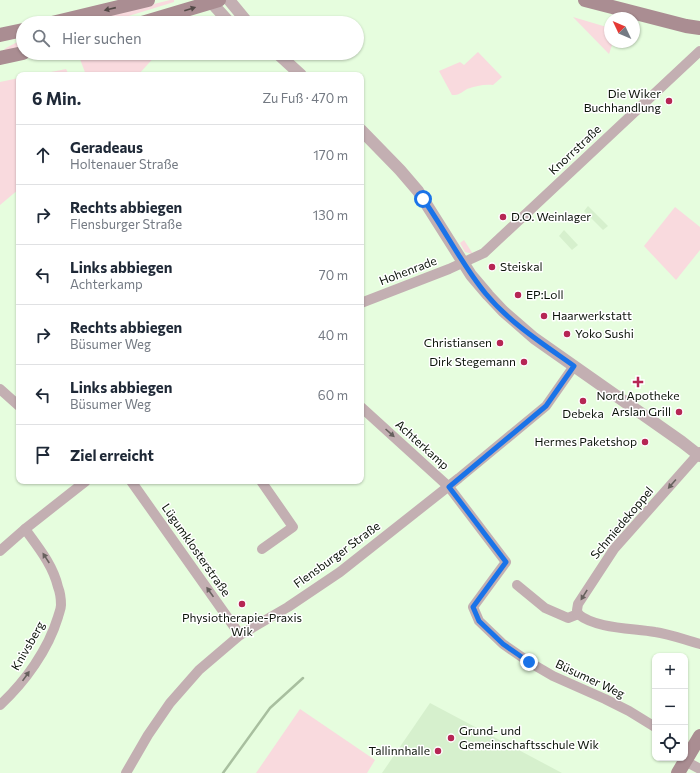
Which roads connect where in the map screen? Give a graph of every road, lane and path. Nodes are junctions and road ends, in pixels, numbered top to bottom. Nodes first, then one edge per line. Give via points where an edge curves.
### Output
1 (148, 0) edge
2 (229, 0) edge
3 (585, 0) edge
4 (213, 1) edge
5 (81, 16) edge
6 (165, 16) edge
7 (225, 16) edge
8 (242, 16) edge
9 (700, 28) edge
10 (16, 32) edge
11 (0, 35) edge
12 (700, 51) edge
13 (16, 55) edge
14 (0, 58) edge
15 (285, 60) edge
16 (298, 72) edge
17 (364, 133) edge
18 (463, 263) junction
19 (364, 302) edge
20 (574, 366) junction
21 (1, 392) edge
22 (16, 404) edge
23 (364, 410) edge
24 (699, 454) edge
25 (82, 484) edge
26 (133, 484) edge
27 (263, 484) edge
28 (449, 487) junction
29 (26, 529) junction
30 (262, 550) dead end
31 (0, 551) edge
32 (506, 562) joint
33 (518, 585) dead end
34 (578, 614) junction
35 (240, 635) junction
36 (700, 644) edge
37 (0, 705) edge
38 (652, 725) edge
39 (700, 736) edge
40 (688, 752) edge
41 (688, 754) edge
42 (683, 761) edge
43 (700, 769) edge
44 (126, 773) edge
45 (678, 773) edge

1 -> 5 main road
2 - 8 street
3 - 9 main road
6 -> 4 main road
4 - 7 street
10 - 11 main road
12 - 18 street, Knorrstraße via 484,253
13 - 14 main road
15 - 16 street
17 - 18 street via 418,191
18 - 19 street, Hohenrade
18 - 20 street via 503,311 534,338
20 - 24 street
20 - 28 street, Flensburger Straße via 546,406
21 - 22 street
23 -> 28 street, Achterkamp
24 -> 34 street, Schmiedekoppel via 614,549 578,604
25 - 29 street
35 -> 26 street, Lügumklosterstraße
27 - 30 street via 293,527
28 - 32 street, Achterkamp
28 - 35 street, Flensburger Straße via 340,572
29 - 31 street
37 -> 29 street, Knivsberg via 22,683 38,659 55,627 61,606 59,588 53,571
32 - 38 street, Büsumer Weg via 473,607 479,621 503,644 529,662 553,676 629,711
33 - 34 street via 545,608 568,618
34 - 36 street via 601,624 657,632
35 - 44 street, Flensburger Straße via 199,670 170,703
39 - 40 main road
41 - 43 street
42 - 45 main road

